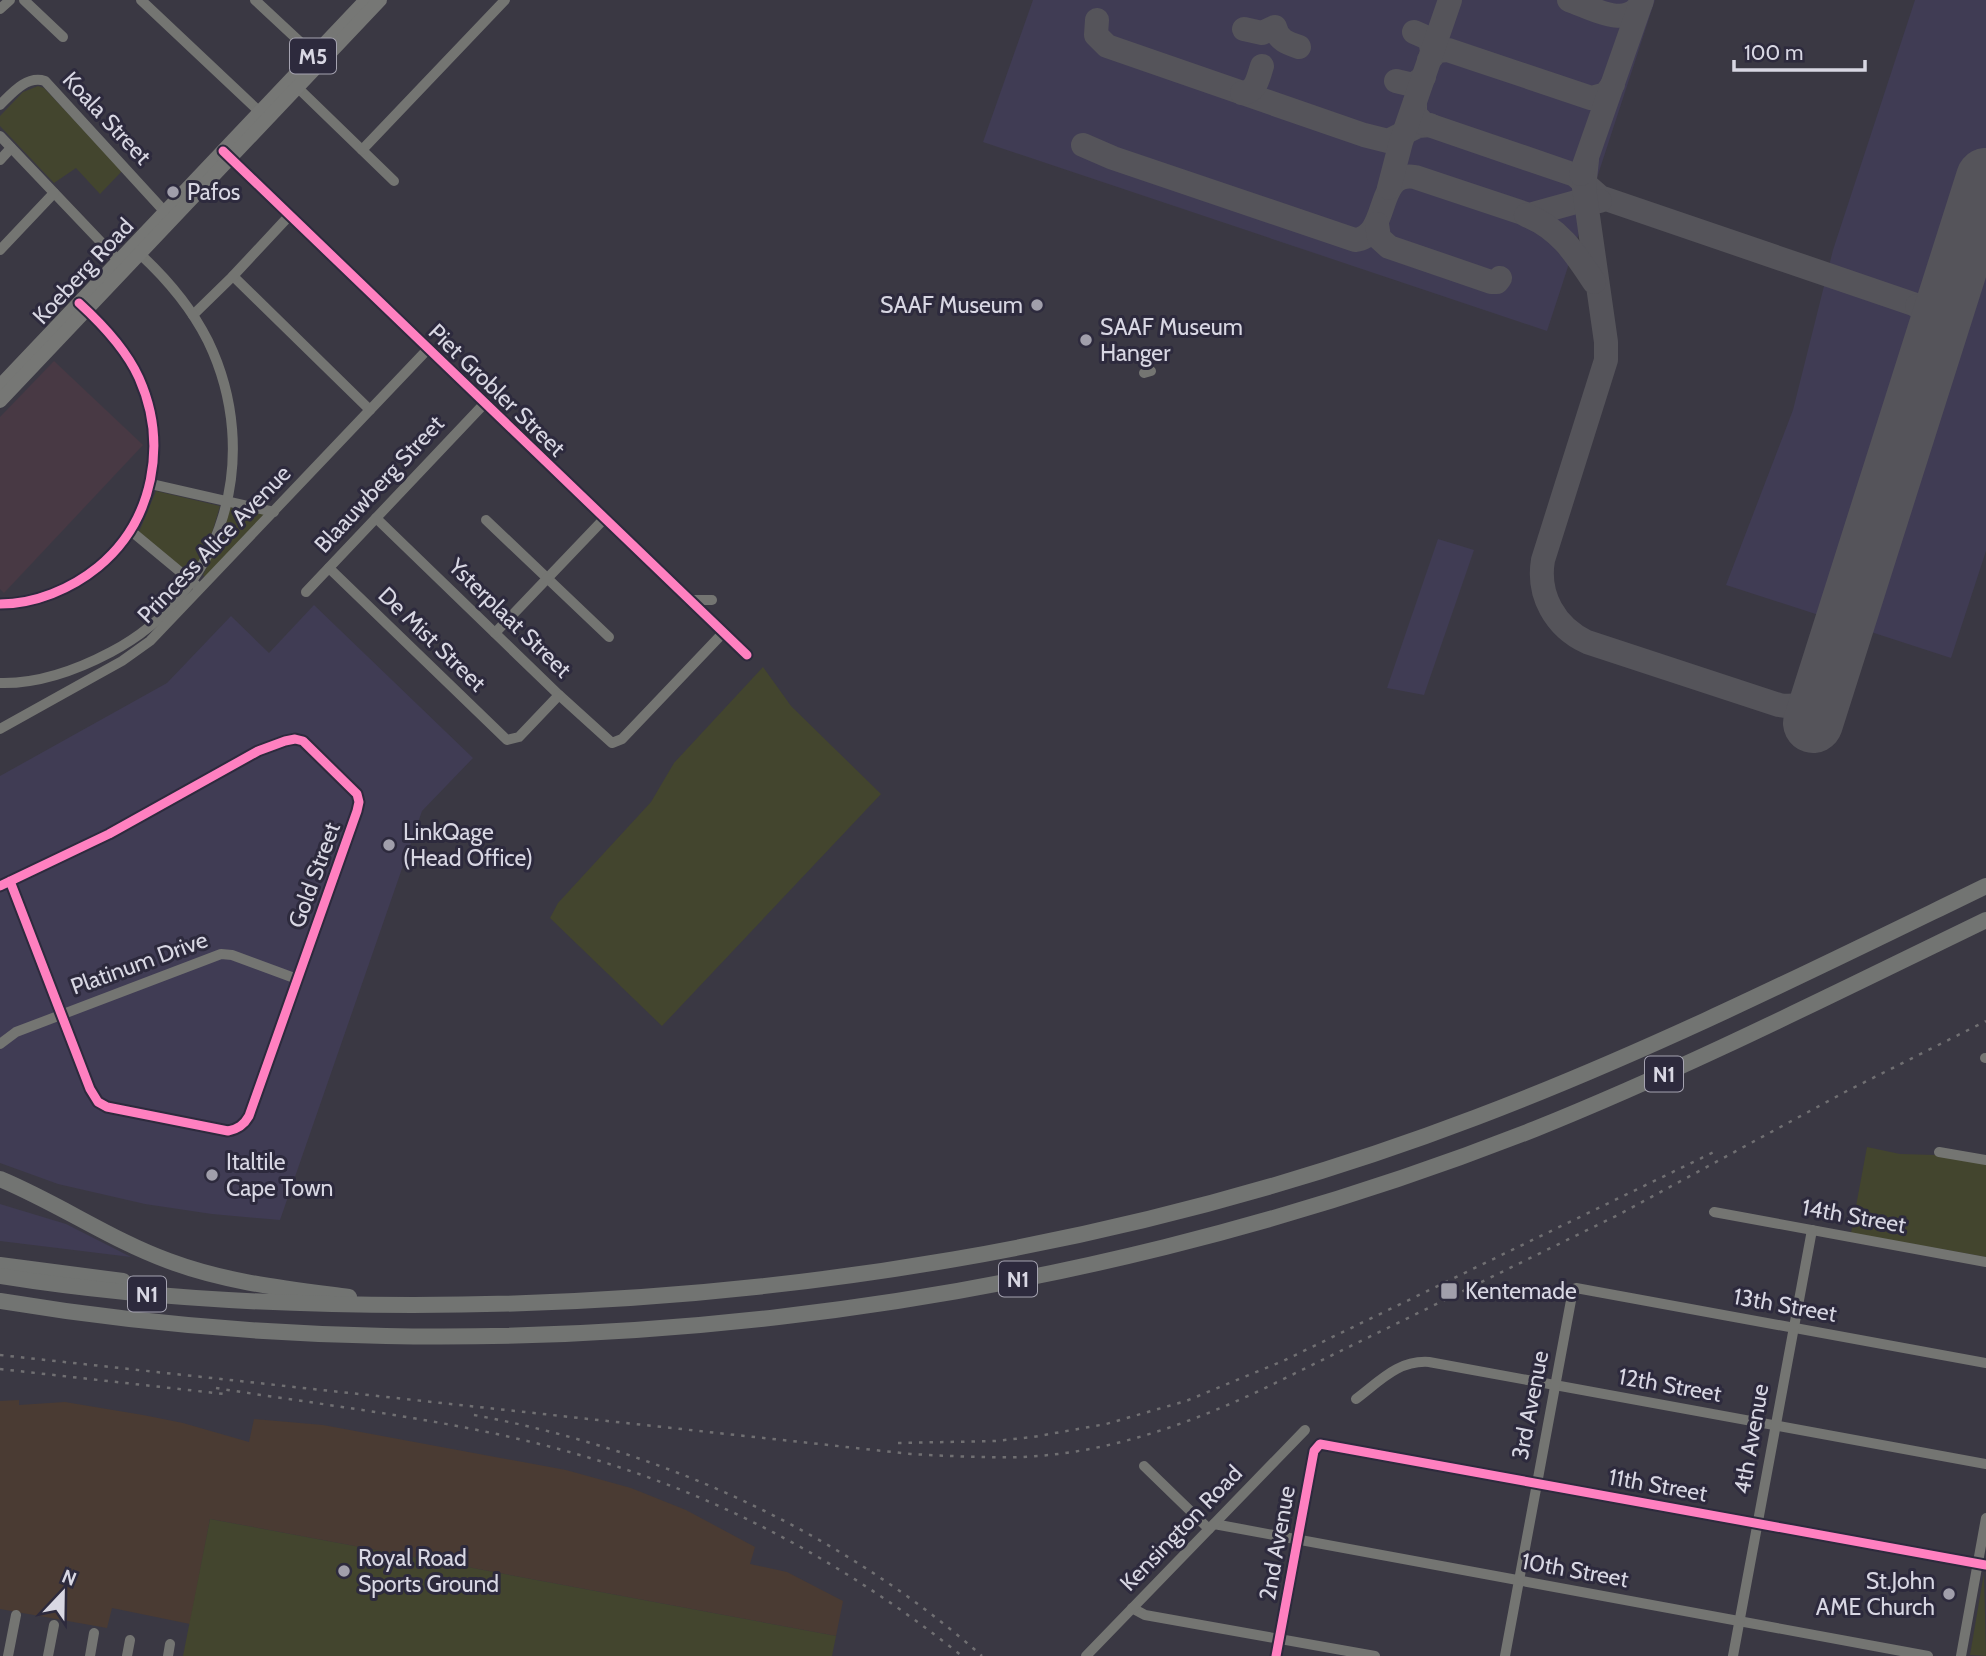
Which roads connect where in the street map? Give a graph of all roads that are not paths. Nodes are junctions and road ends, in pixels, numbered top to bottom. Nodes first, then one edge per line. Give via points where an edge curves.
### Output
1 (10, 0) edge
2 (24, 0) edge
3 (141, 0) edge
4 (255, 0) edge
5 (505, 0) edge
6 (372, 1) edge
7 (0, 9) edge
8 (63, 37) dead end
9 (314, 55) junction
10 (0, 85) edge
11 (298, 87) junction
12 (10, 94) junction
13 (0, 105) edge
14 (263, 115) junction
15 (0, 136) edge
16 (11, 148) junction
17 (362, 150) junction
18 (226, 155) junction
19 (0, 160) edge
20 (394, 181) dead end
21 (54, 193) junction
22 (165, 212) junction
23 (289, 216) junction
24 (0, 250) edge
25 (140, 254) junction
26 (119, 261) junction
27 (233, 276) junction
28 (83, 306) junction
29 (193, 315) junction
30 (427, 350) junction
31 (0, 386) edge
32 (0, 401) edge
33 (484, 404) junction
34 (370, 410) junction
35 (151, 484) junction
36 (228, 501) junction
37 (274, 512) junction
38 (376, 518) junction
39 (604, 519) junction
40 (486, 520) dead end
41 (131, 531) junction
42 (328, 568) junction
43 (547, 578) junction
44 (196, 586) junction
45 (306, 592) dead end
46 (688, 600) junction
47 (712, 600) dead end
48 (0, 604) edge
49 (495, 633) junction
50 (723, 633) junction
51 (609, 637) dead end
52 (747, 655) dead end
53 (84, 665) junction
54 (91, 678) junction
55 (0, 683) edge
56 (559, 695) junction
57 (0, 729) edge
58 (5, 884) edge
59 (1986, 884) edge
60 (1986, 920) edge
61 (297, 979) junction
62 (61, 1013) junction
63 (0, 1044) edge
64 (1939, 1152) dead end
65 (1986, 1160) edge
66 (0, 1179) edge
67 (1714, 1212) dead end
68 (1812, 1230) junction
69 (1986, 1262) edge
70 (0, 1265) edge
71 (0, 1276) edge
72 (1576, 1288) joint
73 (0, 1301) edge
74 (295, 1305) junction
75 (414, 1305) junction
76 (0, 1310) edge
77 (55, 1310) junction
78 (1793, 1328) junction
79 (1986, 1363) edge
80 (1555, 1385) junction
81 (1356, 1399) dead end
82 (1775, 1425) junction
83 (1306, 1430) dead end
84 (1323, 1444) joint
85 (1986, 1464) edge
86 (1144, 1466) dead end
87 (1536, 1482) junction
88 (1986, 1518) edge
89 (1757, 1523) junction
90 (1212, 1526) junction
91 (1297, 1540) junction
92 (1982, 1564) edge
93 (1518, 1581) junction
94 (1132, 1608) junction
95 (16, 1615) dead end
96 (1739, 1621) junction
97 (54, 1625) dead end
98 (94, 1633) dead end
99 (1280, 1638) junction
100 (130, 1640) dead end
101 (170, 1644) dead end
102 (8, 1656) edge
103 (48, 1656) edge
104 (90, 1656) edge
105 (127, 1656) edge
106 (167, 1656) edge
107 (1086, 1656) edge
108 (1276, 1656) edge
109 (1375, 1656) edge
110 (1505, 1656) edge
111 (1733, 1656) edge
112 (1928, 1656) edge
113 (1961, 1656) edge

1 - 7 street
2 - 8 street
3 - 14 street
4 - 9 street
5 - 17 street
6 - 9 main road, Koeberg Road / M5
6 - 11 main road, Koeberg Road / M5
9 - 14 main road, Koeberg Road / M5
10 - 12 street
11 - 14 main road, Koeberg Road / M5
11 - 17 street
12 - 13 street
12 - 22 street, Koala Street via 32,80 45,81
14 - 18 main road, Koeberg Road / M5
15 - 16 street
16 - 19 street
16 - 21 street
17 - 20 street
18 - 22 main road, Koeberg Road / M5
18 - 23 street, Piet Grobler Street
18 - 25 main road, Koeberg Road / M5
21 - 24 street
21 - 26 street
22 - 26 main road, Koeberg Road / M5
23 - 27 street
23 - 30 street, Piet Grobler Street
25 - 28 main road, Koeberg Road / M5
25 - 29 street
26 - 28 main road, Koeberg Road / M5
27 - 29 street
27 - 34 street
28 - 31 main road, Koeberg Road / M5
28 - 32 main road, Koeberg Road / M5
28 - 35 street via 119,346 143,390 154,442
29 - 36 street via 217,362 229,405 233,460
30 - 33 street, Piet Grobler Street
30 - 34 street, Princess Alice Avenue
33 - 38 street, Blaauwberg Street
33 - 39 street, Piet Grobler Street
34 - 37 street, Princess Alice Avenue
35 - 36 street
35 - 41 street
36 - 37 street
36 - 44 street
37 - 44 street, Princess Alice Avenue
38 - 42 street, Blaauwberg Street
38 - 49 street, Ysterplaat Street
39 - 43 street
39 - 46 street, Piet Grobler Street
40 - 43 street
41 - 44 street
41 - 48 street via 109,558 81,580 49,595
42 - 45 street, Blaauwberg Street
42 - 56 street, De Mist Street via 507,740 519,737
43 - 49 street
43 - 51 street
44 - 53 street via 141,634
44 - 54 street, Princess Alice Avenue via 150,641
46 - 47 street
46 - 50 street, Piet Grobler Street
49 - 56 street, Ysterplaat Street
50 - 52 street, Piet Grobler Street
50 - 56 street, Ysterplaat Street via 617,743 607,740
53 - 54 street
53 - 55 street via 47,678
54 - 57 street, Princess Alice Avenue
58 - 61 street, Gold Street via 109,834 250,754 285,741 303,741 352,788 359,803
58 - 62 street
59 - 75 highway, N1 via 1605,1066 1474,1119 1332,1167 1149,1219 956,1259 827,1279 594,1300
60 - 77 highway, N1 via 1730,1044 1533,1129 1323,1203 1170,1245 1014,1280 857,1307 699,1325 468,1336 245,1330
61 - 62 street, Platinum Drive via 221,954
61 - 62 street, Gold Street via 249,1116 235,1130 98,1102
62 - 63 street, Platinum Drive
64 - 65 street
66 - 75 highway via 140,1249 205,1273 241,1283
67 - 68 street, 14th Street
68 - 69 street, 14th Street
68 - 78 street, 4th Avenue
70 - 74 highway via 232,1291
71 - 74 highway, N1 via 134,1293
72 - 78 street, 13th Street
72 - 80 street, 3rd Avenue
73 - 77 highway, N1
74 - 75 highway, N1
76 - 77 highway
78 - 79 street, 13th Street
78 - 82 street, 4th Avenue
80 - 81 street, 12th Street via 1414,1361
80 - 82 street, 12th Street
80 - 87 street, 3rd Avenue
82 - 85 street, 12th Street
82 - 89 street, 4th Avenue
83 - 90 street, Kensington Road
84 - 87 street, 11th Street
84 - 91 street, 2nd Avenue via 1314,1451
86 - 90 street
87 - 89 street, 11th Street
87 - 93 street, 3rd Avenue
88 - 92 street
89 - 92 street, 11th Street
89 - 96 street, 4th Avenue
90 - 91 street, 10th Street
90 - 94 street, Kensington Road
91 - 93 street, 10th Street
91 - 99 street, 2nd Avenue
92 - 113 street
93 - 96 street, 10th Street
93 - 110 street, 3rd Avenue
94 - 99 street via 1145,1615
94 - 107 street, Kensington Road
95 - 102 street
96 - 111 street, 4th Avenue
96 - 112 street, 10th Street
97 - 103 street
98 - 104 street
99 - 108 street, 2nd Avenue
99 - 109 street
100 - 105 street
101 - 106 street

